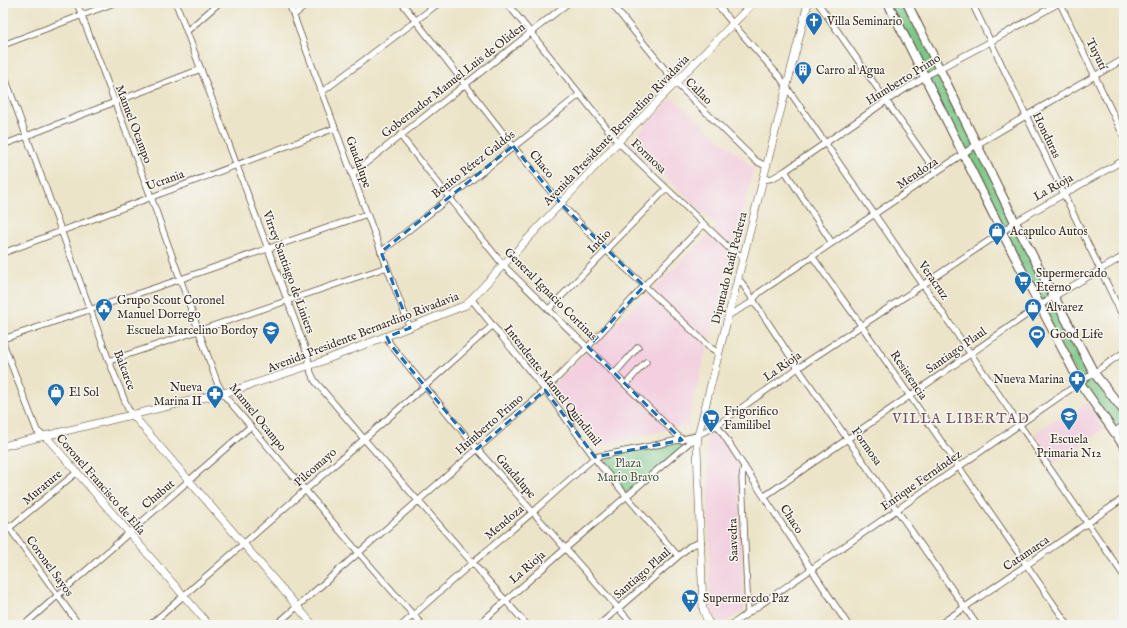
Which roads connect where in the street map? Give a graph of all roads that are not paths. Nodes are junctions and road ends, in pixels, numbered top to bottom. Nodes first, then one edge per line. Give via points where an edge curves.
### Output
1 (77, 3) edge
2 (114, 3) edge
3 (176, 3) edge
4 (219, 3) edge
5 (289, 3) edge
6 (309, 3) edge
7 (402, 3) edge
8 (439, 3) edge
9 (506, 3) edge
10 (568, 3) edge
11 (611, 3) edge
12 (716, 3) edge
13 (753, 3) edge
14 (808, 3) edge
15 (818, 3) edge
16 (888, 3) edge
17 (907, 3) edge
18 (973, 3) edge
19 (1060, 3) edge
20 (82, 15) junction
21 (294, 15) junction
22 (416, 21) junction
23 (733, 24) junction
24 (187, 31) junction
25 (530, 32) junction
26 (990, 42) junction
27 (3, 45) edge
28 (1124, 59) edge
29 (201, 69) junction
30 (939, 69) junction
31 (3, 72) edge
32 (1095, 76) junction
33 (924, 77) junction
34 (676, 83) junction
35 (465, 84) junction
36 (786, 86) junction
37 (322, 92) junction
38 (579, 95) junction
39 (886, 101) junction
40 (114, 103) junction
41 (1026, 116) junction
42 (335, 128) junction
43 (400, 135) junction
44 (27, 136) junction
45 (1124, 136) edge
46 (618, 142) junction
47 (826, 144) junction
48 (3, 145) edge
49 (976, 145) junction
50 (514, 146) junction
51 (963, 155) junction
52 (1124, 160) edge
53 (238, 165) junction
54 (766, 166) junction
55 (785, 171) junction
56 (936, 172) junction
57 (352, 174) junction
58 (763, 180) junction
59 (666, 189) junction
60 (1063, 194) junction
61 (151, 197) junction
62 (449, 197) junction
63 (561, 204) junction
64 (367, 214) junction
65 (876, 214) junction
66 (1015, 222) junction
67 (704, 224) junction
68 (62, 230) junction
69 (1002, 232) junction
70 (832, 243) junction
71 (269, 249) junction
72 (606, 250) junction
73 (381, 252) junction
74 (3, 253) edge
75 (743, 256) junction
76 (812, 256) junction
77 (1124, 256) edge
78 (503, 265) junction
79 (387, 267) junction
80 (1100, 269) junction
81 (738, 279) junction
82 (181, 280) junction
83 (924, 284) junction
84 (644, 286) junction
85 (1054, 296) junction
86 (472, 300) junction
87 (753, 300) junction
88 (287, 301) junction
89 (1040, 305) junction
90 (90, 309) junction
91 (549, 309) junction
92 (729, 315) junction
93 (1124, 319) edge
94 (493, 325) junction
95 (861, 325) junction
96 (410, 328) junction
97 (199, 331) junction
98 (387, 337) junction
99 (3, 339) edge
100 (3, 343) edge
101 (588, 346) junction
102 (638, 347) dead end
103 (1124, 352) edge
104 (719, 353) junction
105 (971, 353) junction
106 (109, 361) junction
107 (646, 362) dead end
108 (310, 366) junction
109 (798, 368) junction
110 (615, 373) junction
111 (1094, 373) junction
112 (1080, 383) junction
113 (626, 384) junction
114 (424, 387) junction
115 (545, 390) junction
116 (223, 394) junction
117 (910, 395) junction
118 (1124, 411) edge
119 (132, 414) junction
120 (717, 425) junction
121 (1019, 425) junction
122 (1124, 425) edge
123 (250, 427) junction
124 (1114, 432) junction
125 (698, 435) junction
126 (44, 436) junction
127 (848, 438) junction
128 (364, 439) junction
129 (682, 440) junction
130 (3, 446) edge
131 (1124, 446) edge
132 (477, 449) junction
133 (594, 457) junction
134 (744, 466) junction
135 (959, 467) junction
136 (76, 473) junction
137 (190, 481) junction
138 (305, 490) junction
139 (625, 496) junction
140 (765, 496) junction
141 (1124, 498) edge
142 (418, 501) junction
143 (898, 510) junction
144 (533, 512) junction
145 (3, 519) edge
146 (1088, 524) junction
147 (9, 528) junction
148 (3, 533) edge
149 (129, 533) junction
150 (701, 542) junction
151 (244, 544) junction
152 (566, 548) junction
153 (358, 553) junction
154 (678, 556) junction
155 (472, 563) junction
156 (1026, 565) junction
157 (811, 569) junction
158 (1124, 576) edge
159 (58, 595) junction
160 (185, 596) junction
161 (505, 601) junction
162 (298, 607) junction
163 (965, 607) junction
164 (618, 608) junction
165 (748, 613) junction
166 (413, 615) junction
167 (24, 625) edge
168 (78, 625) edge
169 (150, 625) edge
170 (209, 625) edge
171 (276, 625) edge
172 (313, 625) edge
173 (402, 625) edge
174 (422, 625) edge
175 (478, 625) edge
176 (527, 625) edge
177 (599, 625) edge
178 (633, 625) edge
179 (711, 625) edge
180 (731, 625) edge
181 (848, 625) edge
182 (939, 625) edge
183 (977, 625) edge
184 (1068, 625) edge

1 - 20 street, Manuel Ocampo
2 - 20 street
3 - 24 street, Virrey Santiago de Liniers
4 - 24 street
5 - 21 street, Guadalupe
6 - 21 street
7 - 22 street, Chaco
8 - 22 street
9 - 25 street, Formosa
10 - 25 street, Gobernador Manuel Luis de Oliden
11 - 34 street, Callao
12 - 23 street, Veracruz
13 - 23 street, Avenida Presidente Bernardino Rivadavia
14 - 36 street, Diputado Raúl Pedrera
15 - 39 street
16 - 33 main road
17 - 30 main road
18 - 26 street, Honduras
19 - 26 street, Humberto Primo
19 - 32 street, Tuyutí
20 - 27 street
20 - 40 street, Manuel Ocampo
21 - 37 street, Guadalupe
22 - 35 street, Chaco
22 - 37 street
23 - 34 street, Avenida Presidente Bernardino Rivadavia
23 - 36 street, Veracruz
24 - 29 street, Virrey Santiago de Liniers
25 - 35 street, Gobernador Manuel Luis de Oliden
25 - 38 street, Formosa
26 - 30 street, Humberto Primo
26 - 41 street, Honduras
28 - 32 street, Mendoza
29 - 40 street
29 - 53 street, Virrey Santiago de Liniers
30 - 33 street, Humberto Primo
30 - 49 main road
31 - 44 street, Balcarce
32 - 41 street, Mendoza
32 - 45 street, Tuyutí
33 - 39 street, Humberto Primo
33 - 51 main road
34 - 46 street, Avenida Presidente Bernardino Rivadavia
34 - 54 street, Callao via 756,160
35 - 43 street, Gobernador Manuel Luis de Oliden
35 - 50 street, Chaco
36 - 47 street, Veracruz
36 - 54 street, Diputado Raúl Pedrera
37 - 42 street, Guadalupe
38 - 46 street, Formosa
38 - 50 street, Benito Pérez Galdós
39 - 47 street, Humberto Primo
39 - 56 street
40 - 44 street
40 - 61 street, Manuel Ocampo
41 - 49 street, Mendoza
41 - 60 street, Honduras
42 - 53 street, Ucrania
42 - 57 street, Guadalupe
43 - 57 street, Gobernador Manuel Luis de Oliden
43 - 62 street, General Ignacio Cortinas
44 - 48 street
44 - 68 street, Balcarce
46 - 59 street, Formosa
46 - 63 street, Avenida Presidente Bernardino Rivadavia
47 - 55 street, Humberto Primo
47 - 65 street, Veracruz
49 - 51 street, Mendoza
49 - 66 main road
50 - 62 street, Benito Pérez Galdós
50 - 63 street, Chaco
51 - 56 street, Mendoza
51 - 69 main road
52 - 60 street, La Rioja
53 - 61 street, Ucrania
53 - 71 street, Virrey Santiago de Liniers
54 - 58 street, Diputado Raúl Pedrera
55 - 58 street, Humberto Primo
55 - 70 street
56 - 65 street, Mendoza
57 - 64 street, Guadalupe
58 - 75 street, Diputado Raúl Pedrera
59 - 67 street, Formosa
59 - 72 street, Indio
60 - 66 street, La Rioja
60 - 80 street, Honduras
61 - 68 street, Ucrania
61 - 82 street, Manuel Ocampo
62 - 73 street, Benito Pérez Galdós
62 - 78 street, General Ignacio Cortinas
63 - 72 street, Chaco
63 - 78 street, Avenida Presidente Bernardino Rivadavia
64 - 71 street
64 - 73 street, Guadalupe
65 - 70 street, Mendoza
65 - 83 street, Veracruz
66 - 69 street, La Rioja
66 - 85 main road
67 - 75 street, Formosa via 733,252
67 - 84 street, Humberto Primo
68 - 74 street, Ucrania
68 - 90 street, Balcarce
69 - 83 street, La Rioja
69 - 89 main road
70 - 76 street, Mendoza
71 - 82 street
71 - 88 street, Virrey Santiago de Liniers
72 - 84 street, Chaco
72 - 91 street, Indio
73 - 79 street, Guadalupe
75 - 81 street, Diputado Raúl Pedrera
76 - 87 street, Mendoza via 760,292
76 - 95 street, Resistencia
77 - 80 street, Santiago Plaul
78 - 86 street, Avenida Presidente Bernardino Rivadavia
78 - 91 street, General Ignacio Cortinas
79 - 88 street
79 - 96 street, Guadalupe
80 - 85 street, Santiago Plaul
80 - 93 street, Honduras
81 - 87 street, Formosa
81 - 92 street, Diputado Raúl Pedrera
82 - 90 street
82 - 97 street, Manuel Ocampo
83 - 95 street, La Rioja
83 - 105 street, Veracruz
84 - 101 street, Humberto Primo
84 - 104 street, Chaco
85 - 89 street, Santiago Plaul
85 - 111 main road
86 - 94 street, Intendente Manuel Quindimil
86 - 96 street, Avenida Presidente Bernardino Rivadavia via 462,308
87 - 92 street, Mendoza
87 - 109 street, Formosa
88 - 97 street
88 - 108 street, Virrey Santiago de Liniers
89 - 105 street, Santiago Plaul
89 - 112 main road
90 - 99 street
90 - 106 street, Balcarce
91 - 101 street, General Ignacio Cortinas
92 - 104 street, Diputado Raúl Pedrera
94 - 114 street, Pilcomayo
94 - 115 street, Intendente Manuel Quindimil
95 - 109 street, La Rioja
95 - 117 street, Resistencia
96 - 98 street, Avenida Presidente Bernardino Rivadavia
97 - 106 street
97 - 116 street, Manuel Ocampo
98 - 108 street, Avenida Presidente Bernardino Rivadavia
98 - 114 street, Guadalupe
100 - 126 street, Coronel Francisco de Elía via 37,431
101 - 110 street, General Ignacio Cortinas
101 - 115 street, Humberto Primo
102 - 110 street
103 - 111 street, Enrique Fernández
104 - 125 street, Diputado Raúl Pedrera
105 - 117 street, Santiago Plaul
105 - 121 street, Veracruz
106 - 119 street, Balcarce
107 - 113 street
108 - 116 street, Avenida Presidente Bernardino Rivadavia
108 - 128 street, Virrey Santiago de Liniers via 315,381
109 - 120 street, La Rioja
109 - 127 street, Formosa
110 - 113 street, General Ignacio Cortinas
111 - 112 street, Enrique Fernández
111 - 118 main road
112 - 121 street, Enrique Fernández
112 - 124 main road
113 - 129 street, General Ignacio Cortinas
114 - 128 street, Pilcomayo
114 - 132 street, Guadalupe
115 - 132 street, Humberto Primo
115 - 133 street, Intendente Manuel Quindimil
116 - 119 street, Avenida Presidente Bernardino Rivadavia
116 - 123 street, Manuel Ocampo
117 - 127 street, Santiago Plaul
117 - 135 street, Resistencia
119 - 126 street, Avenida Presidente Bernardino Rivadavia
119 - 137 street, Balcarce
120 - 125 street, La Rioja
120 - 134 street, Chaco
121 - 135 street, Enrique Fernández
121 - 146 street, Veracruz
122 - 124 street
123 - 137 street, Chubut
123 - 138 street, Manuel Ocampo
124 - 131 main road
125 - 129 street
125 - 139 street, La Rioja
125 - 150 street, Diputado Raúl Pedrera
126 - 130 street, Avenida Presidente Bernardino Rivadavia
126 - 136 street, Coronel Francisco de Elía
127 - 140 street, Santiago Plaul
127 - 143 street, Formosa
128 - 138 street, Pilcomayo
128 - 142 street, Virrey Santiago de Liniers
129 - 133 street
132 - 142 street, Humberto Primo
132 - 144 street, Guadalupe
133 - 139 street, Intendente Manuel Quindimil
133 - 144 street, Mendoza
134 - 140 street, Chaco
134 - 165 street, Saavedra via 742,478
135 - 143 street, Enrique Fernández
135 - 156 street, Resistencia
136 - 147 street, Murature
136 - 149 street, Coronel Francisco de Elía
137 - 149 street, Chubut
137 - 151 street, Balcarce
138 - 151 street, Pilcomayo
138 - 153 street, Manuel Ocampo
139 - 152 street, La Rioja
139 - 154 street, Intendente Manuel Quindimil
140 - 157 street, Chaco
141 - 146 street, Catamarca
142 - 153 street, Humberto Primo
142 - 155 street, Virrey Santiago de Liniers
143 - 157 street, Enrique Fernández
143 - 163 street, Formosa
144 - 152 street, Guadalupe
144 - 155 street, Mendoza
145 - 147 street, Coronel Sayos
146 - 156 street, Catamarca
146 - 158 street, Veracruz
147 - 148 street, Murature
147 - 159 street, Coronel Sayos
149 - 159 street, Chubut
149 - 160 street, Coronel Francisco de Elía
150 - 154 street, Santiago Plaul via 693,544
150 - 179 street, Diputado Raúl Pedrera via 704,609
151 - 160 street, Pilcomayo
151 - 162 street, Balcarce
152 - 161 street, La Rioja
152 - 164 street, Guadalupe
153 - 162 street, Humberto Primo
153 - 166 street, Manuel Ocampo
154 - 164 street, Santiago Plaul
155 - 161 street, Virrey Santiago de Liniers
155 - 166 street, Mendoza
156 - 163 street, Catamarca
156 - 184 street, Resistencia
157 - 165 street, Enrique Fernández
157 - 181 street, Chaco
159 - 167 street, Chubut
159 - 168 street, Coronel Sayos
160 - 169 street, Pilcomayo
160 - 170 street, Coronel Francisco de Elía
161 - 175 street, La Rioja
161 - 176 street, Virrey Santiago de Liniers
162 - 171 street, Humberto Primo
162 - 172 street, Balcarce
163 - 182 street, Catamarca
163 - 183 street, Formosa
164 - 177 street, Santiago Plaul
164 - 178 street, Guadalupe
165 - 180 street, Enrique Fernández
166 - 173 street, Mendoza
166 - 174 street, Manuel Ocampo

